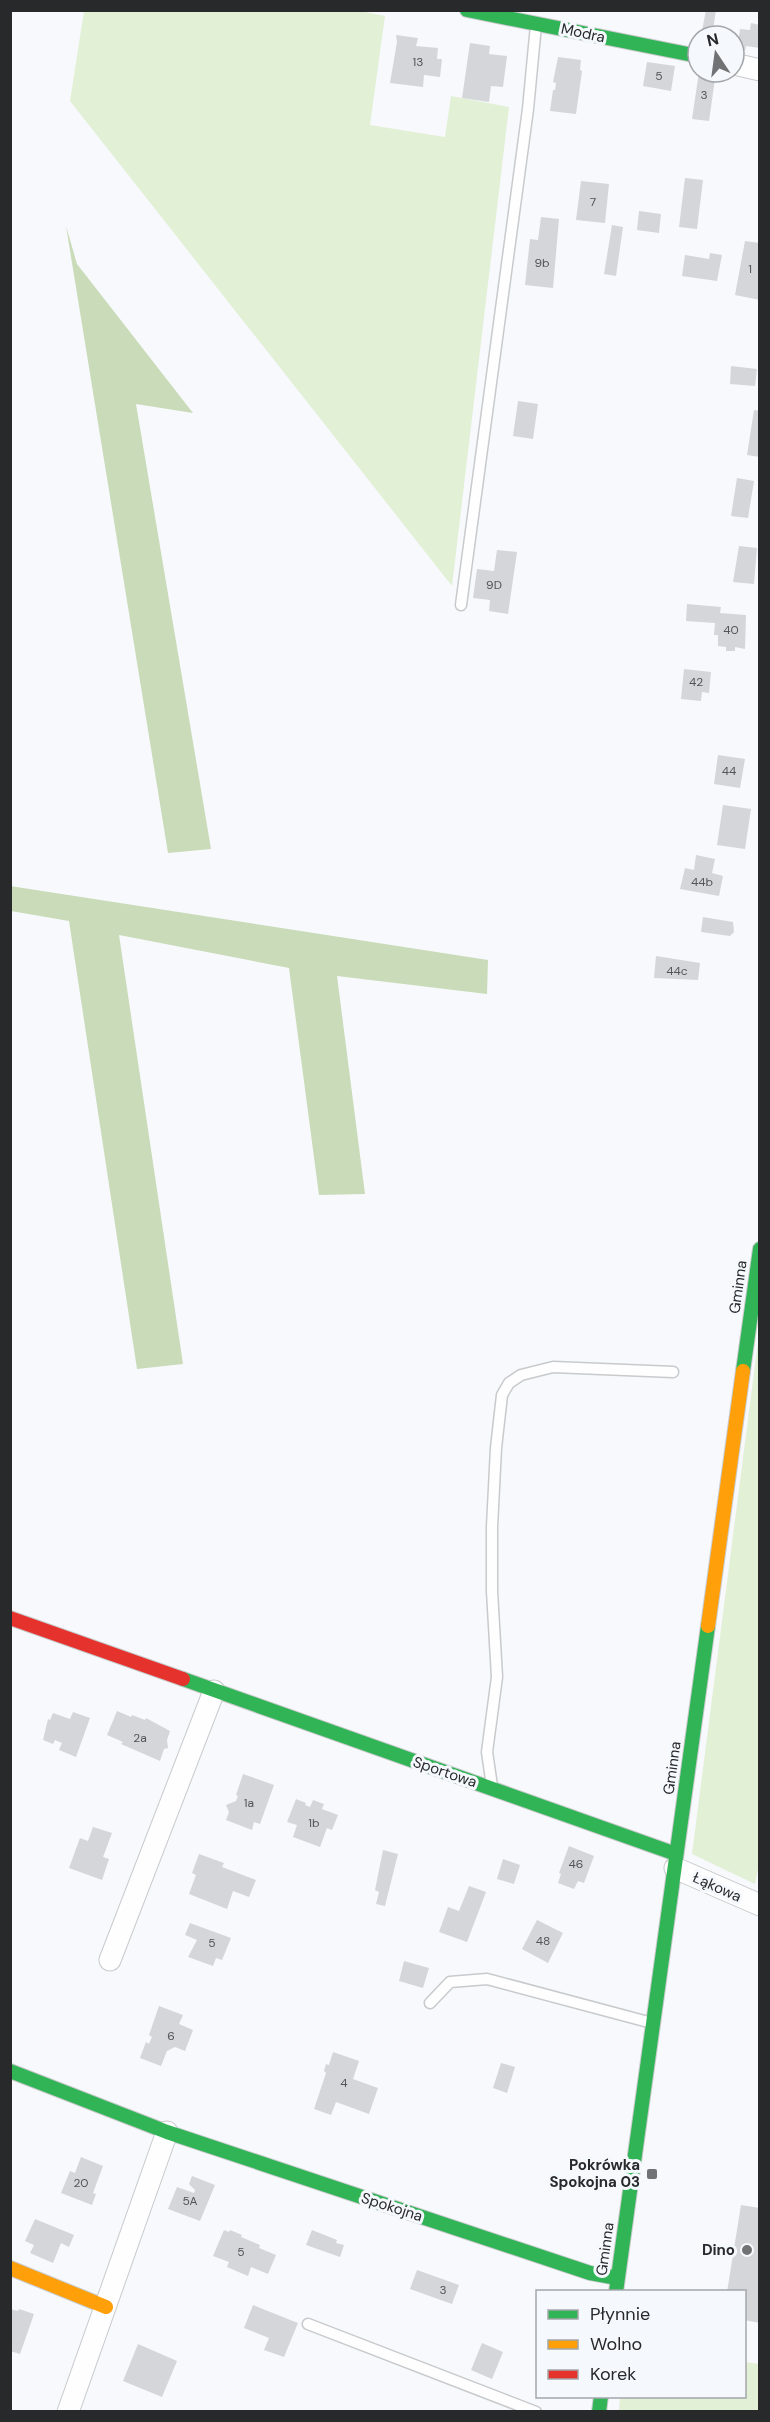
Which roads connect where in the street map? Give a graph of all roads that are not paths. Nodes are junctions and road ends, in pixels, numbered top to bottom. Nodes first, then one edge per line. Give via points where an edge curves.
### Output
1 (467, 10) edge
2 (536, 23) junction
3 (686, 54) edge
4 (461, 605) dead end
5 (759, 1249) edge
6 (673, 1372) dead end
7 (10, 1618) edge
8 (214, 1691) junction
9 (493, 1789) junction
10 (676, 1861) junction
11 (759, 1905) edge
12 (110, 1960) dead end
13 (430, 2003) dead end
14 (652, 2023) junction
15 (10, 2071) edge
16 (167, 2132) junction
17 (10, 2268) edge
18 (617, 2285) edge
19 (106, 2307) junction
20 (308, 2324) dead end
21 (68, 2412) edge
22 (536, 2412) edge

1 - 2 street, Modra
2 - 3 street, Modra
2 - 4 lane via 528,109
5 - 10 street, Gminna
6 - 9 lane via 553,1367 521,1375 509,1383 502,1395 492,1527 497,1677 487,1752
7 - 8 street, Sportowa
8 - 9 street, Sportowa
8 - 12 street
9 - 10 street, Sportowa
10 - 11 street, Łąkowa
10 - 14 street, Gminna
13 - 14 lane via 450,1982 487,1979
14 - 18 street, Gminna
15 - 16 street, Spokojna
16 - 18 street, Spokojna
16 - 19 street
17 - 19 street
19 - 21 street
20 - 22 lane

